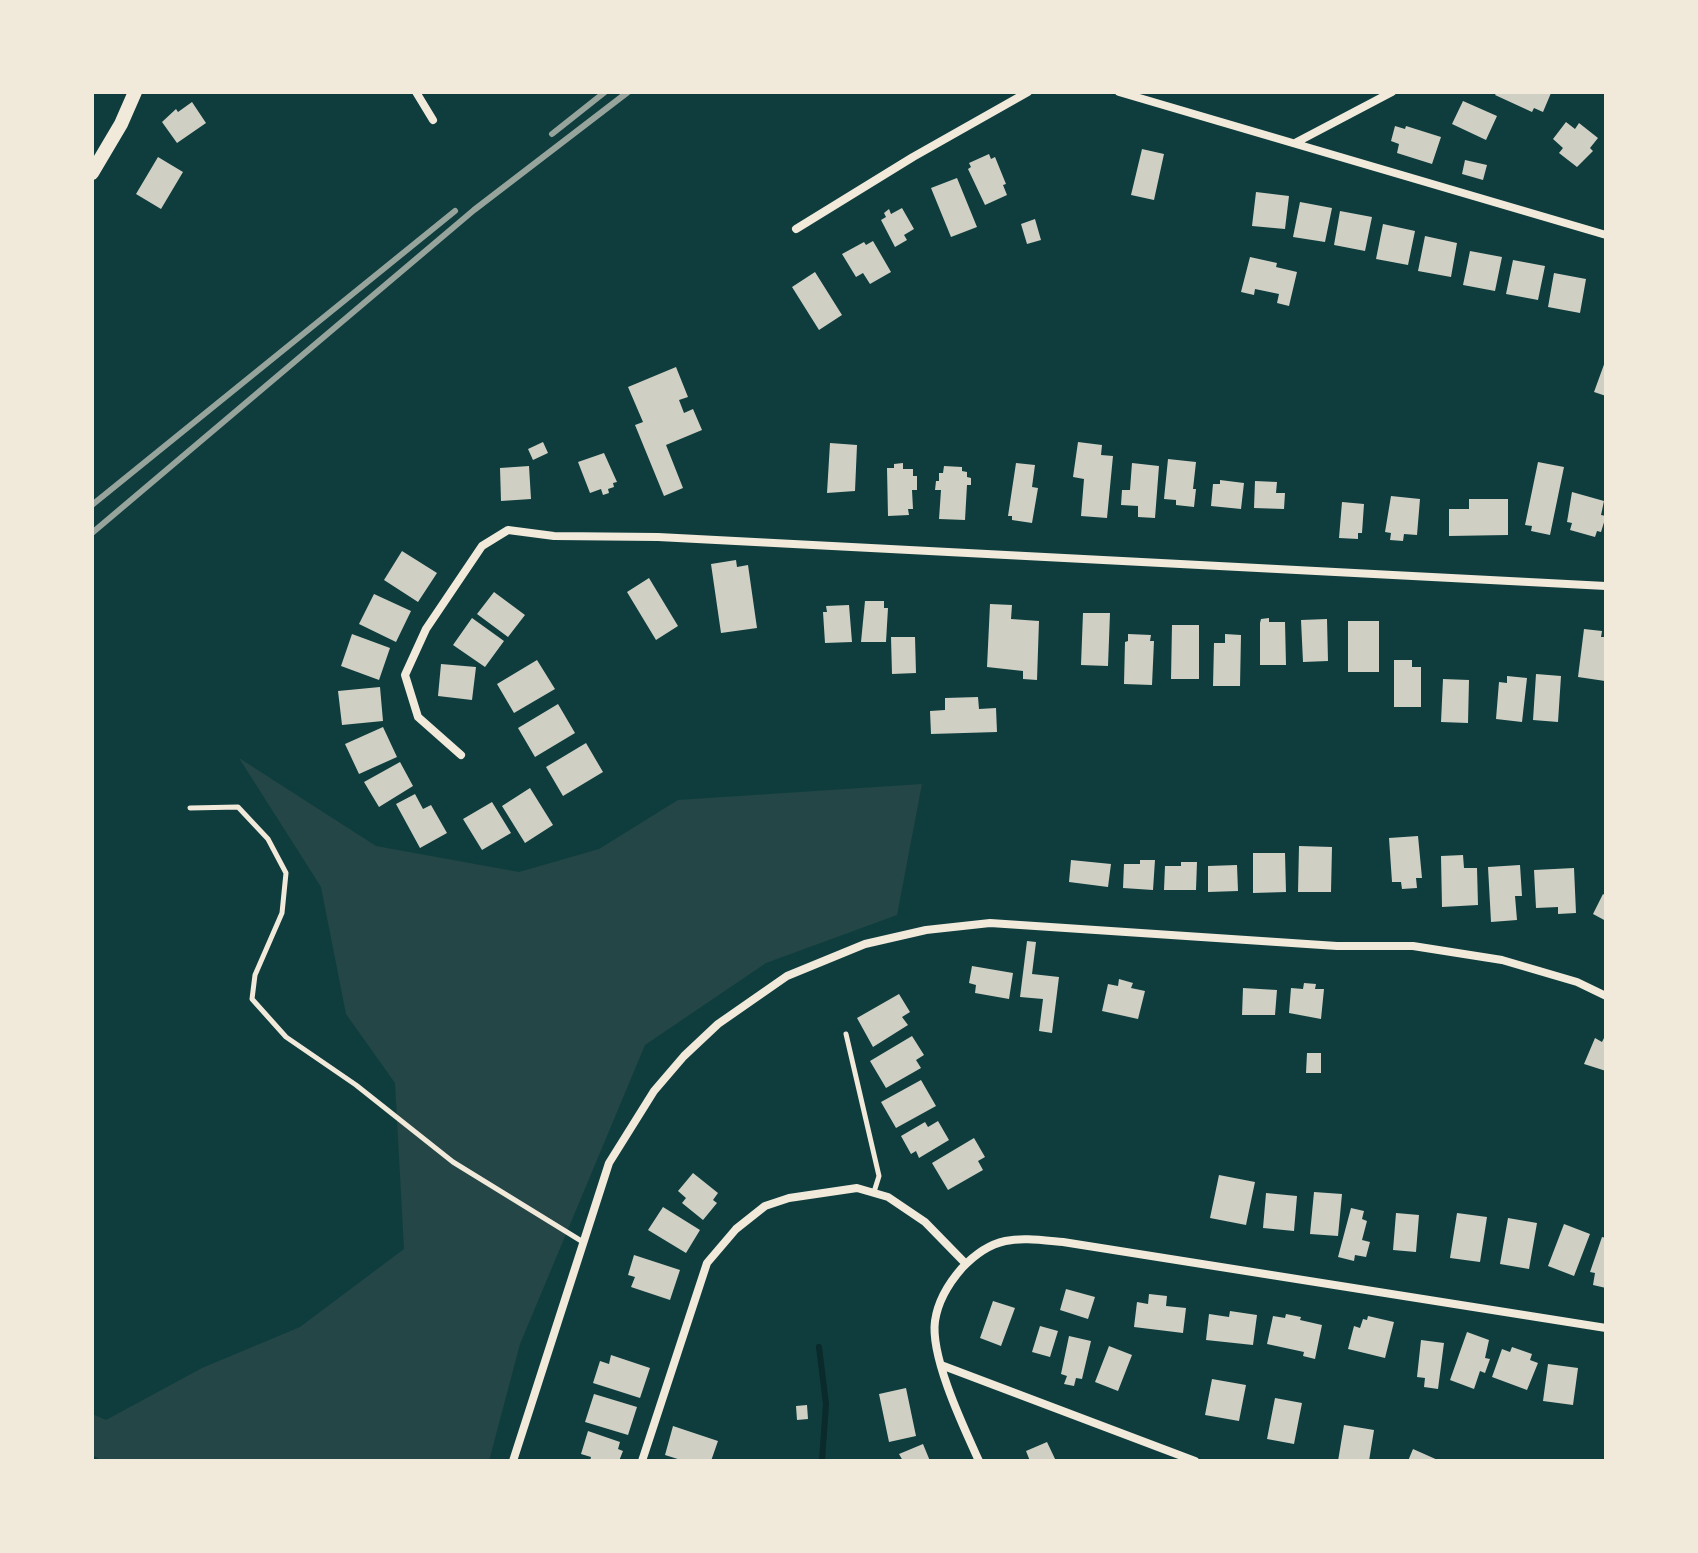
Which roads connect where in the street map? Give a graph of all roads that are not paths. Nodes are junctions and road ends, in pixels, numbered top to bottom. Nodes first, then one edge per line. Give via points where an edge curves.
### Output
1 (135, 92) edge
2 (416, 92) edge
3 (1028, 92) edge
4 (1119, 92) edge
5 (1392, 92) edge
6 (433, 120) dead end
7 (1295, 143) junction
8 (92, 173) edge
9 (796, 229) dead end
10 (1606, 235) edge
11 (1606, 586) edge
12 (461, 755) dead end
13 (190, 808) dead end
14 (1606, 996) edge
15 (846, 1034) dead end
16 (874, 1193) junction
17 (583, 1243) junction
18 (966, 1264) junction
19 (1606, 1328) edge
20 (941, 1365) junction
21 (513, 1461) edge
22 (642, 1461) edge
23 (979, 1461) edge
24 (1195, 1461) edge

1 - 8 street
2 - 6 street
3 - 9 street
4 - 7 street
5 - 7 street
7 - 10 street
11 - 12 street via 508,530 482,546 426,629 405,675 418,717
13 - 17 lane via 238,807 268,839 286,873 282,913 255,975 252,999 286,1037 453,1162
14 - 17 street via 1502,960 1413,946 1337,946 990,923 865,944 787,976 718,1024 684,1056 654,1091 609,1163
15 - 16 lane via 879,1176
16 - 18 street via 925,1222
16 - 22 street via 857,1188 789,1198 765,1206 736,1229 707,1263
17 - 21 street
18 - 19 street via 997,1242 1063,1242
18 - 20 street via 948,1283 939,1304 934,1325
20 - 23 street
20 - 24 street

